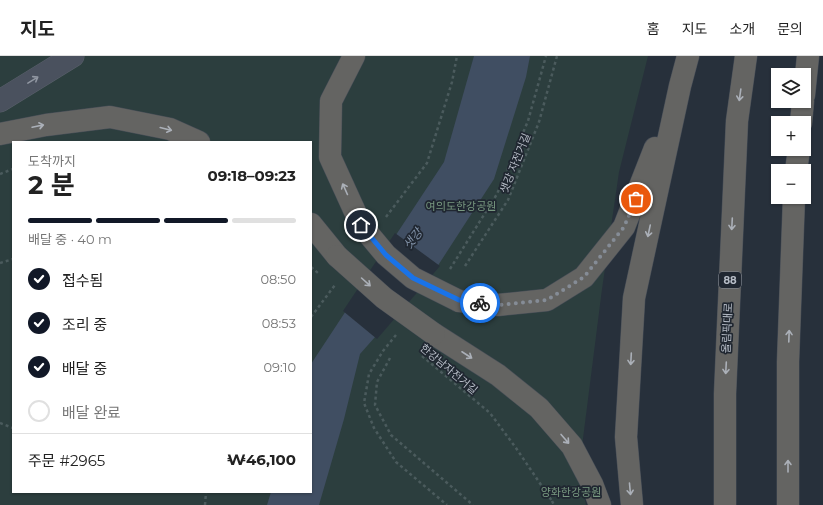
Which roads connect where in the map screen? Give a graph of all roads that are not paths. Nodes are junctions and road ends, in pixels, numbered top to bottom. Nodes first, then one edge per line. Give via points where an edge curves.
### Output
1 (73, 56) edge
2 (354, 56) edge
3 (688, 56) edge
4 (746, 56) edge
5 (808, 56) edge
6 (807, 68) edge
7 (680, 86) junction
8 (0, 100) edge
9 (0, 134) edge
10 (197, 141) edge
11 (794, 204) edge
12 (312, 225) edge
13 (600, 505) edge
14 (632, 505) edge
15 (725, 505) edge
16 (788, 505) edge

8 -> 1 main road
7 -> 2 highway, bridge via 624,227 584,277 547,300 498,305 459,300 413,278 386,255 361,225 330,157 331,101
3 - 7 highway
4 -> 15 highway, 올림픽대로 / 88 via 736,129 724,394
5 - 6 highway
7 -> 14 highway via 634,298 626,437
9 -> 10 highway via 110,117 170,129
16 -> 11 highway via 788,362
12 -> 13 highway, bridge via 337,256 384,298 498,375 539,408 572,446

